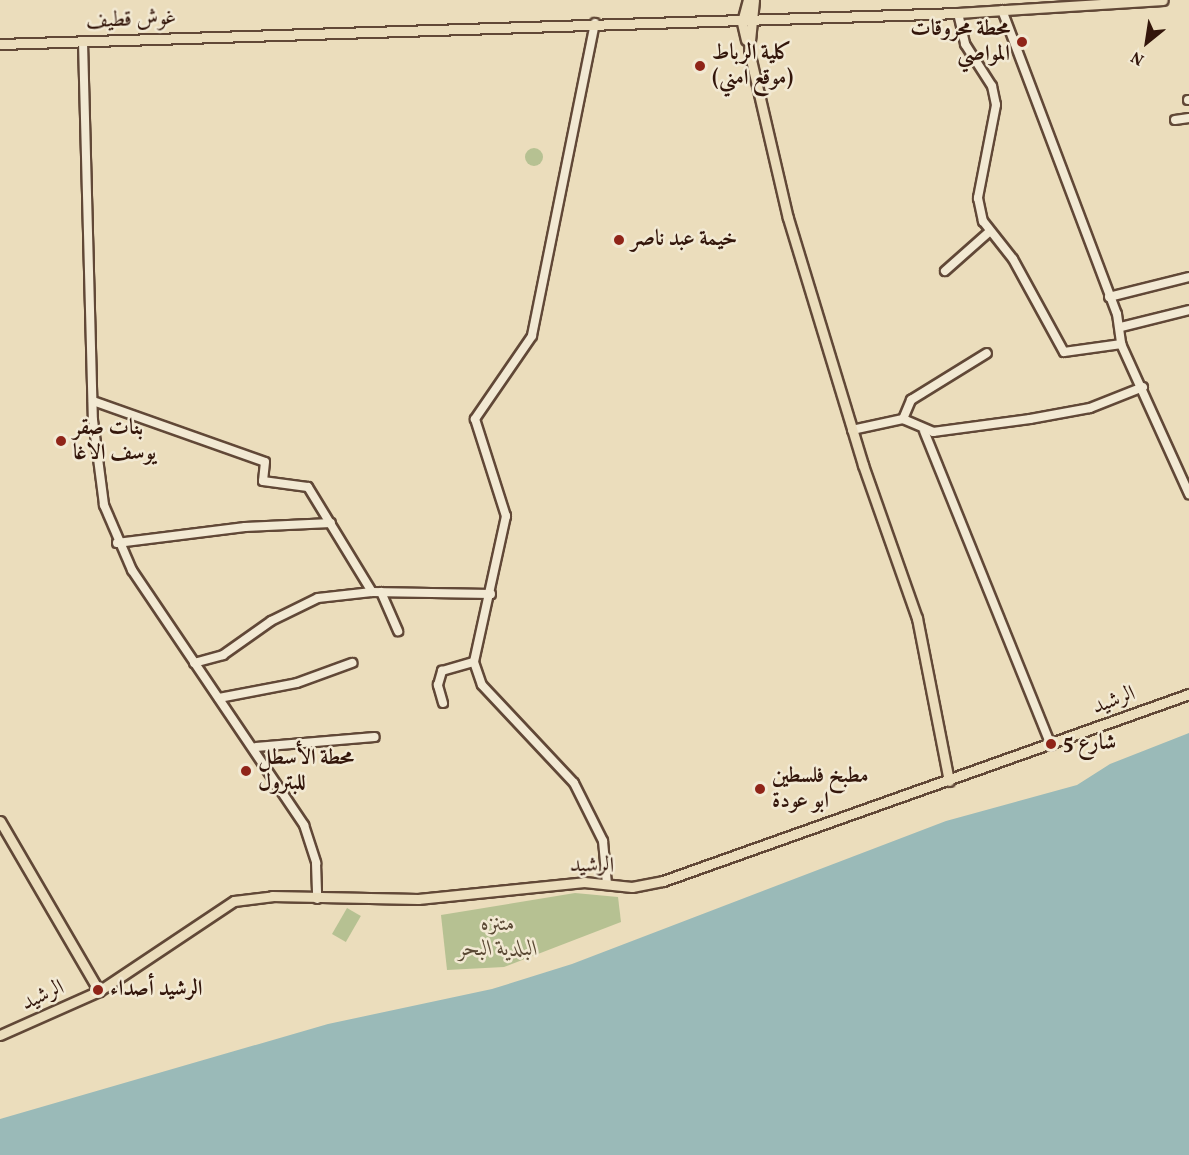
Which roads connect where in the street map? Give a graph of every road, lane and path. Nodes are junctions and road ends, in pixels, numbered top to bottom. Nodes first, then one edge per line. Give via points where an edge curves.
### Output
1 (748, 0) edge
2 (754, 0) edge
3 (1034, 0) edge
4 (1164, 0) edge
5 (1028, 4) edge
6 (1045, 8) junction
7 (1002, 10) junction
8 (958, 13) junction
9 (748, 16) junction
10 (595, 23) junction
11 (83, 42) junction
12 (0, 44) edge
13 (1189, 118) edge
14 (1175, 120) dead end
15 (990, 231) junction
16 (945, 271) dead end
17 (1189, 277) edge
18 (1108, 297) junction
19 (1189, 310) edge
20 (1121, 327) junction
21 (1121, 344) junction
22 (987, 352) dead end
23 (1143, 387) junction
24 (93, 400) junction
25 (903, 419) junction
26 (852, 430) junction
27 (924, 431) junction
28 (1189, 494) edge
29 (331, 523) junction
30 (117, 543) junction
31 (376, 592) junction
32 (491, 594) junction
33 (398, 631) dead end
34 (474, 662) junction
35 (194, 663) junction
36 (352, 663) dead end
37 (1189, 694) edge
38 (219, 698) junction
39 (443, 703) dead end
40 (375, 737) dead end
41 (1051, 745) junction
42 (256, 747) junction
43 (948, 781) junction
44 (0, 821) edge
45 (607, 884) junction
46 (317, 899) junction
47 (99, 991) junction
48 (0, 1035) edge

1 - 9 main road
2 - 9 main road
3 - 6 street
4 - 6 main road, غوش قطيف
5 - 6 main road, غوش قطيف
5 - 7 main road, غوش قطيف
7 - 8 main road, غوش قطيف
7 - 18 street
8 - 9 main road, غوش قطيف
8 - 15 street via 965,44 995,93 993,140 978,198
9 - 10 main road, غوش قطيف
9 - 26 main road via 749,51 801,266
10 - 11 main road, غوش قطيف
10 - 32 street via 532,336 474,419 506,516
11 - 12 main road, غوش قطيف
11 - 24 street
13 - 14 street
15 - 16 street
15 - 21 street via 1013,258 1064,352
17 - 18 street
18 - 20 street
19 - 20 street
20 - 21 street
21 - 23 street
22 - 25 street via 911,400
23 - 27 street via 1090,408
23 - 28 street
24 - 29 street via 265,462 263,481 308,487
24 - 30 street via 98,475
25 - 26 street
25 - 27 street
26 - 43 main road via 917,618
27 - 41 street
29 - 30 street via 234,528
29 - 31 street
30 - 35 street
31 - 32 street
31 - 33 street
31 - 35 street via 318,598 271,621 223,655
32 - 34 street
34 - 39 street via 442,671 438,685
34 - 45 street via 482,685 574,783 603,841
35 - 38 street
36 - 38 street via 297,683
37 - 41 main road, الرشيد
38 - 42 street
40 - 42 street
41 - 43 main road, الرشيد
42 - 46 street via 309,836 319,881
43 - 45 main road, الرشيد via 663,881 632,887
44 - 47 main road
45 - 46 main road, الرشيد via 585,882 418,899
46 - 47 main road, الرشيد via 234,901
47 - 48 main road, الرشيد

